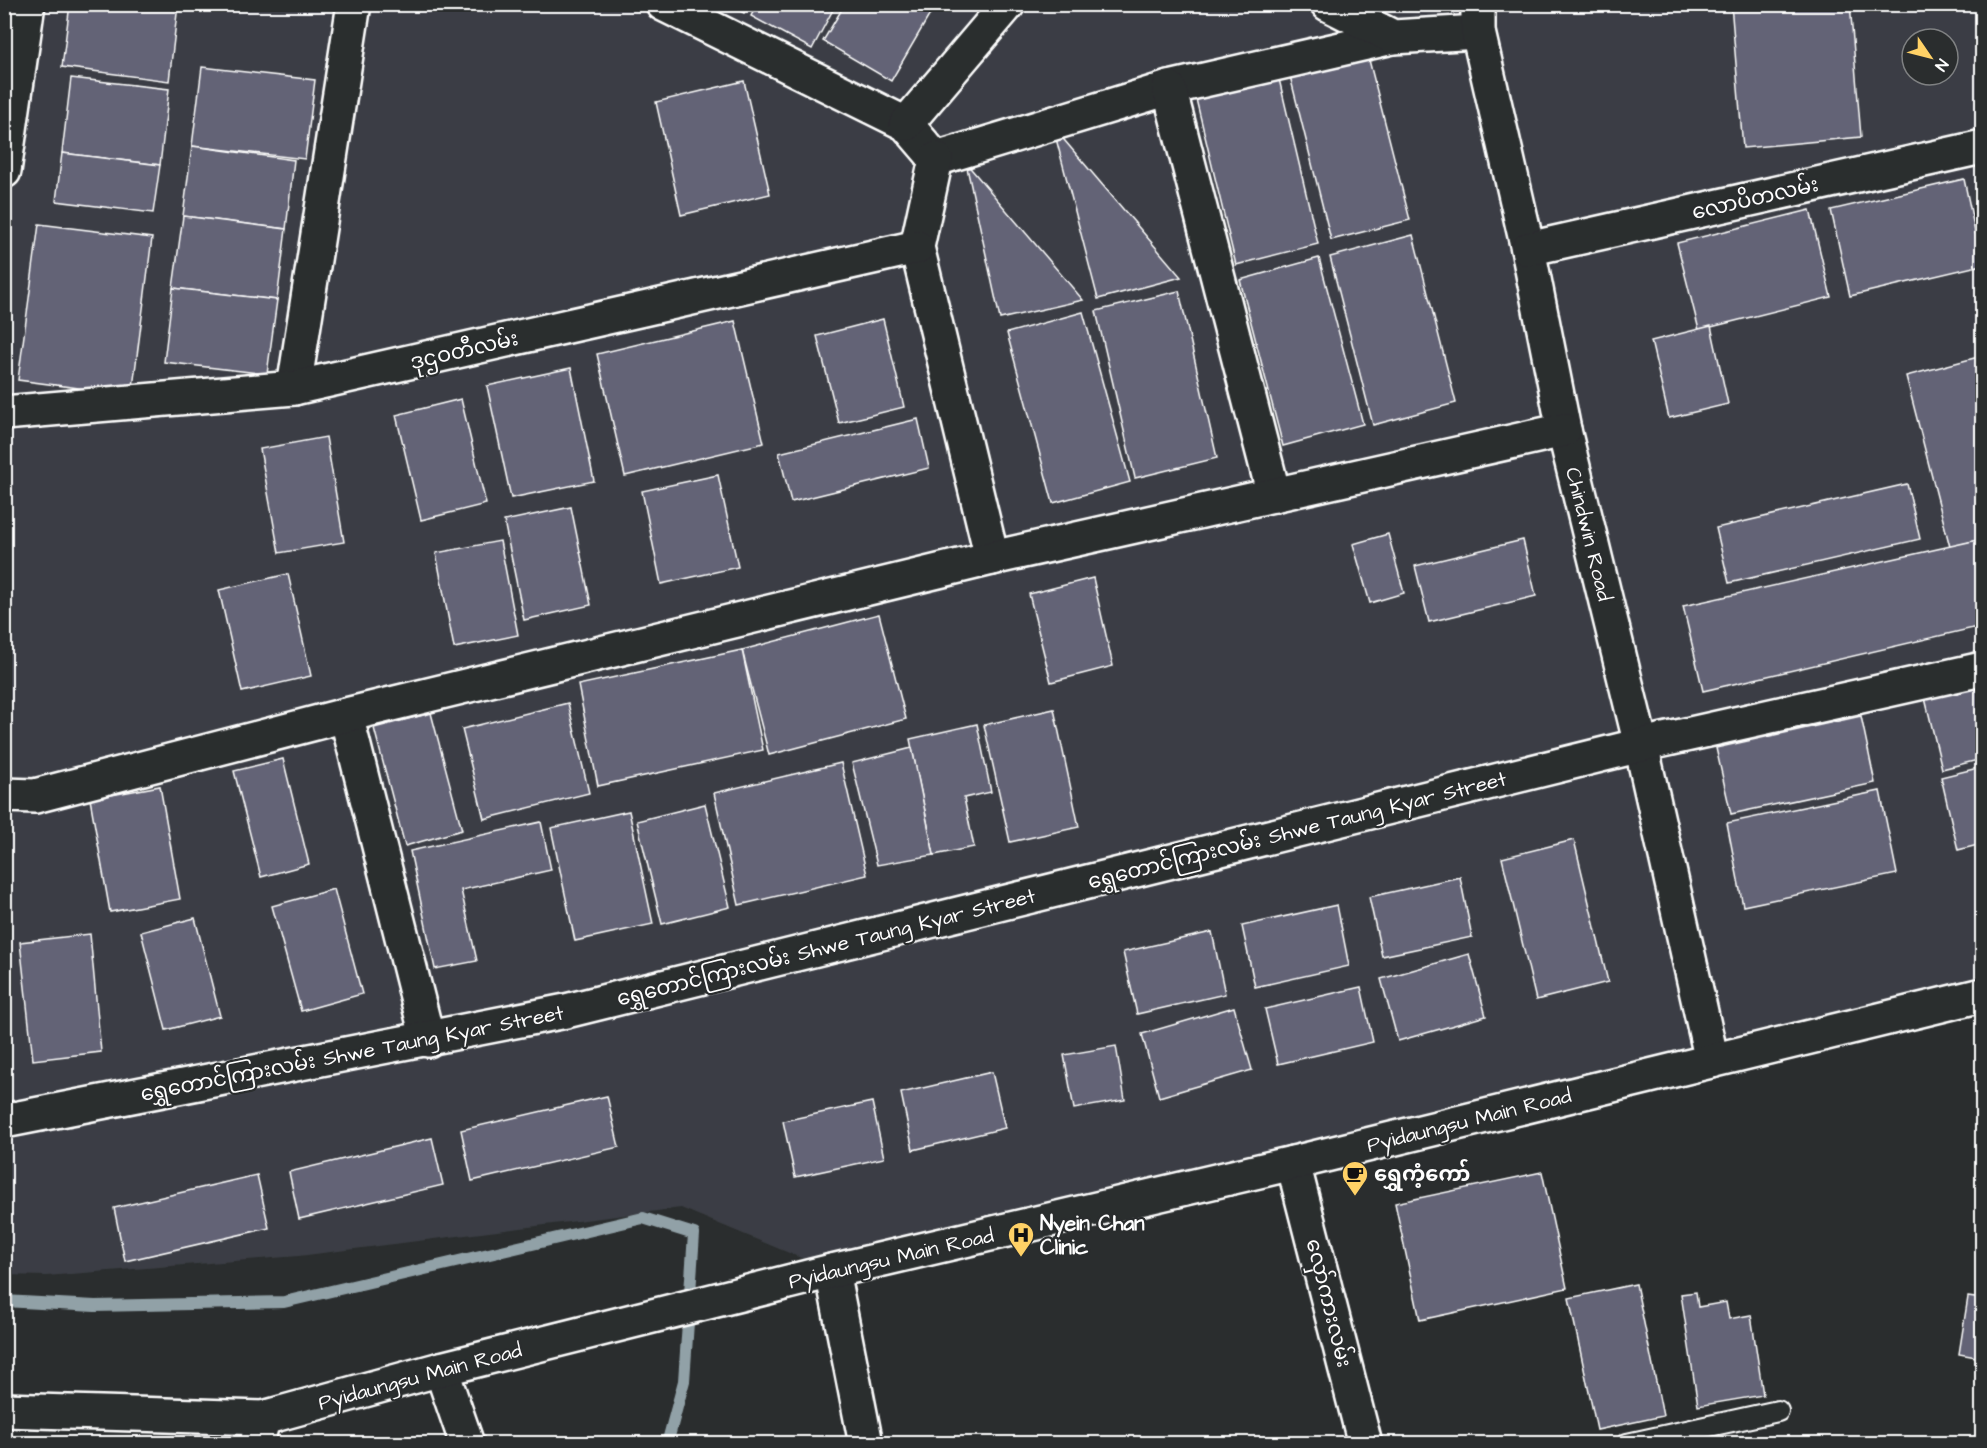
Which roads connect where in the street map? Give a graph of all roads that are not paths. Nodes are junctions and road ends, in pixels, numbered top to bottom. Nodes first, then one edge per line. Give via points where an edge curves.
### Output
1 (28, 4) edge
2 (354, 4) edge
3 (663, 4) edge
4 (1008, 4) edge
5 (1328, 4) edge
6 (1478, 18) edge
7 (1393, 37) junction
8 (1169, 88) junction
9 (906, 124) junction
10 (1983, 147) edge
11 (936, 159) junction
12 (4, 171) edge
13 (917, 248) junction
14 (1528, 249) junction
15 (294, 388) junction
16 (4, 413) edge
17 (1564, 430) junction
18 (1274, 495) junction
19 (992, 558) junction
20 (1983, 669) edge
21 (346, 715) junction
22 (1641, 745) junction
23 (4, 795) edge
24 (1983, 995) edge
25 (428, 1040) junction
26 (1713, 1061) junction
27 (4, 1121) edge
28 (1293, 1163) junction
29 (832, 1271) junction
30 (441, 1369) junction
31 (4, 1410) edge
32 (1778, 1411) dead end
33 (260, 1431) edge
34 (467, 1443) edge
35 (866, 1443) edge
36 (1365, 1443) edge
37 (1627, 1443) edge

1 - 12 street
2 - 15 street
3 - 9 street
4 - 9 street
5 - 7 street
6 - 7 street
6 - 14 street, Chindwin Road
7 - 8 street
8 - 11 street
8 - 18 street
9 - 11 street
10 - 14 street, လောပိတလမ်း
11 - 13 street
13 - 15 street, ဒုဌဝတီလမ်း
13 - 19 street
14 - 17 street, Chindwin Road
15 - 16 street, ဒုဌဝတီလမ်း
17 - 18 street
17 - 22 street, Chindwin Road
18 - 19 street
19 - 21 street
20 - 22 street, ရွှေတောင်ကြားလမ်း Shwe Taung Kyar Street
21 - 23 street via 35,796
21 - 25 street
22 - 25 street, ရွှေတောင်ကြားလမ်း Shwe Taung Kyar Street via 566,1011
22 - 26 street, Chindwin Road
24 - 26 street, Pyidaungsu Main Road
25 - 27 street, ရွှေတောင်ကြားလမ်း Shwe Taung Kyar Street
26 - 28 street, Pyidaungsu Main Road
28 - 29 street, Pyidaungsu Main Road
28 - 36 street, လှော်ကားလမ်း
29 - 30 street, Pyidaungsu Main Road
29 - 35 street
30 - 33 street, Pyidaungsu Main Road
30 - 34 street
31 - 33 street, Pyidaungsu Main Road
32 - 37 lane

